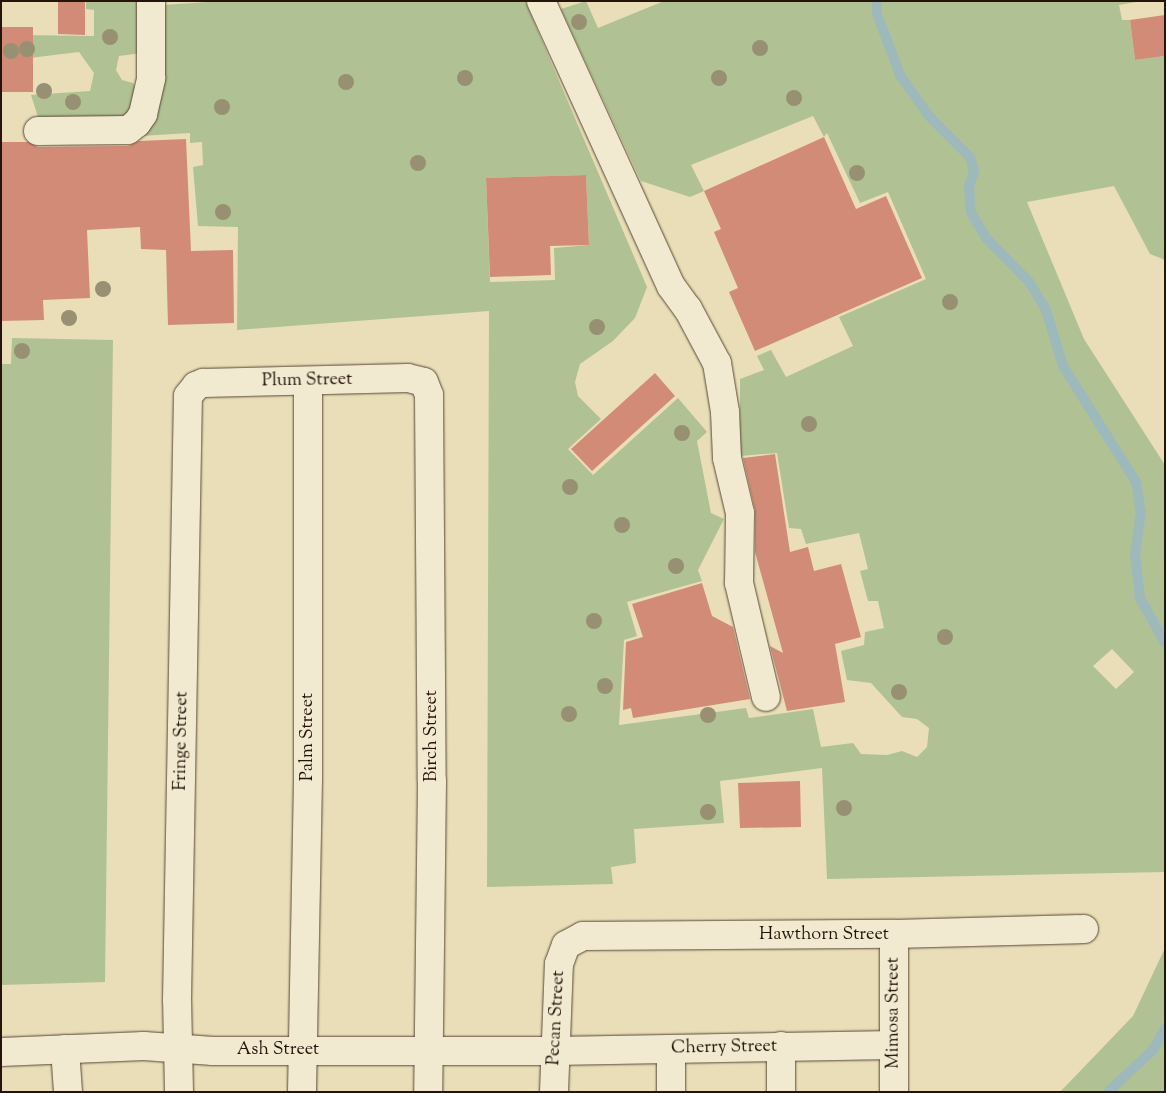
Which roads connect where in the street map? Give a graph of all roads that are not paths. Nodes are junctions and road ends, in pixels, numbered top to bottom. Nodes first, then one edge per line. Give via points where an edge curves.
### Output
1 (151, 1) edge
2 (541, 1) edge
3 (38, 132) dead end
4 (308, 382) junction
5 (424, 382) joint
6 (191, 390) joint
7 (766, 698) dead end
8 (1084, 929) dead end
9 (894, 934) junction
10 (566, 945) joint
11 (894, 1045) junction
12 (781, 1046) junction
13 (178, 1048) junction
14 (671, 1049) junction
15 (66, 1050) junction
16 (302, 1050) junction
17 (428, 1050) junction
18 (554, 1051) junction
19 (1, 1052) edge
20 (68, 1092) edge
21 (180, 1092) edge
22 (302, 1092) edge
23 (428, 1092) edge
24 (554, 1092) edge
25 (671, 1092) edge
26 (781, 1092) edge
27 (894, 1092) edge

1 - 3 street via 151,78 143,114 137,123 128,130
2 - 7 street via 671,286 688,309 717,363 725,412 726,458 740,513 739,583
4 - 5 street, Plum Street via 408,378
4 - 6 street, Plum Street via 203,383
4 - 16 street, Palm Street via 308,779
5 - 17 street, Birch Street via 429,395 432,771
6 - 13 street, Fringe Street via 187,402
8 - 9 street, Hawthorn Street
9 - 10 street, Hawthorn Street via 583,936
9 - 11 street, Mimosa Street
10 - 18 street, Pecan Street via 559,964
11 - 12 street, Cherry Street
11 - 27 street, Mimosa Street
12 - 14 street, Cherry Street
12 - 26 street
13 - 15 street, Ash Street via 144,1046
13 - 16 street, Ash Street
13 - 21 street, Fringe Street
14 - 18 street, Cherry Street
14 - 25 street
15 - 19 street, Ash Street
15 - 20 street
16 - 17 street, Ash Street
16 - 22 street, Palm Street
17 - 18 street, Ash Street
17 - 23 street, Birch Street
18 - 24 street, Pecan Street

